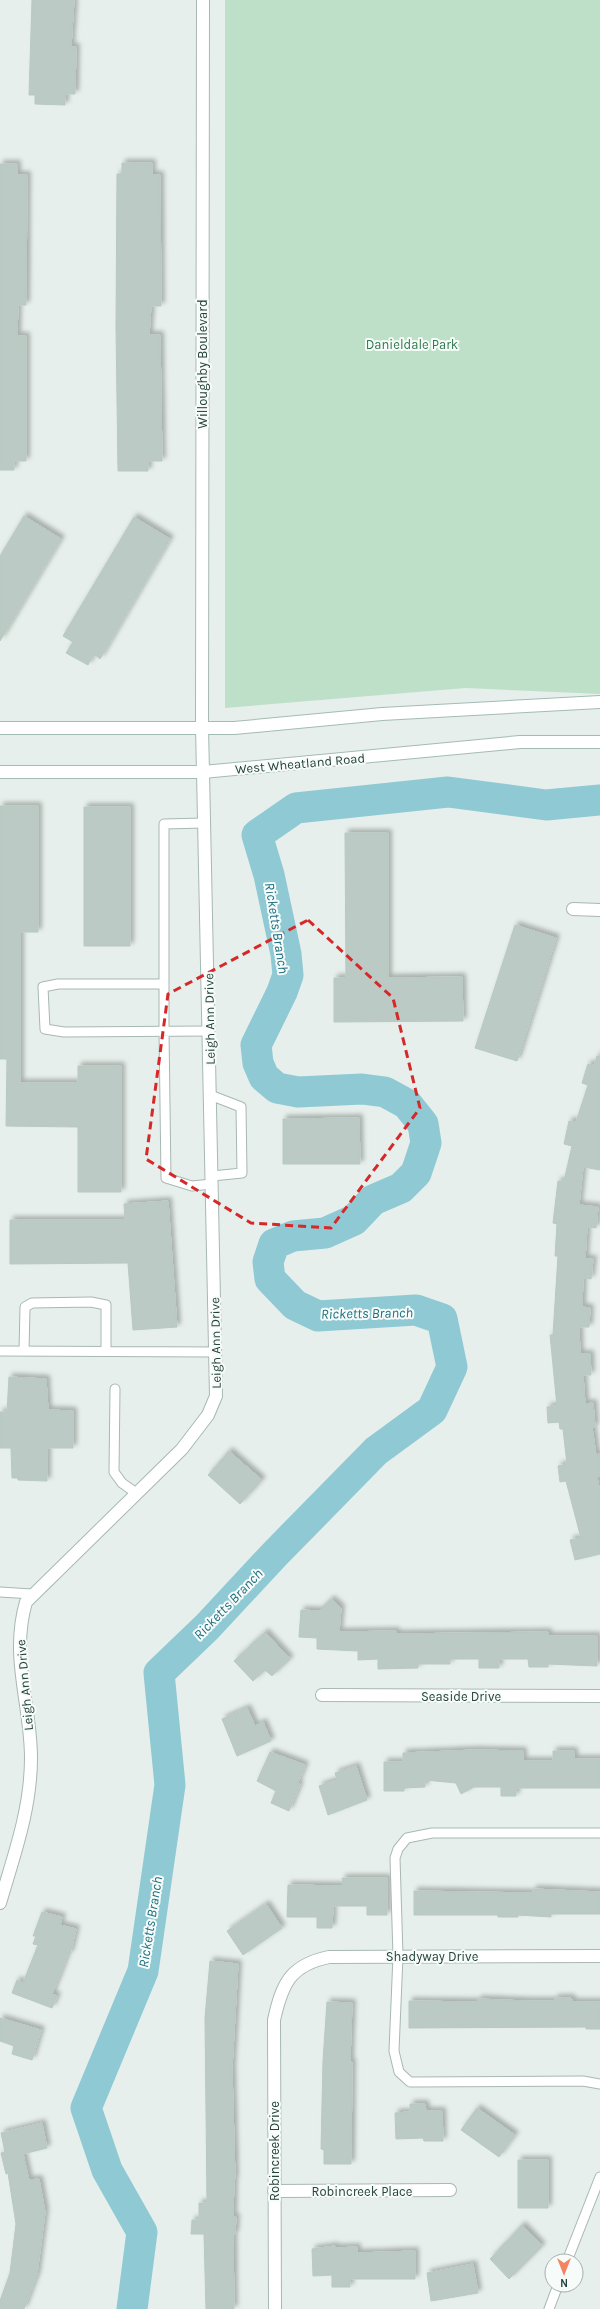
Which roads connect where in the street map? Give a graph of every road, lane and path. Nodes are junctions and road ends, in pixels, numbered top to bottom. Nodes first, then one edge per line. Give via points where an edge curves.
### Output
1 (203, 0) edge
2 (600, 702) edge
3 (0, 728) edge
4 (202, 728) junction
5 (600, 742) edge
6 (0, 772) edge
7 (203, 772) junction
8 (204, 823) junction
9 (573, 909) dead end
10 (600, 910) edge
11 (164, 984) junction
12 (164, 1031) junction
13 (209, 1031) junction
14 (210, 1095) junction
15 (212, 1180) junction
16 (0, 1351) edge
17 (24, 1351) junction
18 (106, 1351) junction
19 (216, 1352) junction
20 (115, 1389) dead end
21 (136, 1493) junction
22 (0, 1592) edge
23 (32, 1594) junction
24 (322, 1695) dead end
25 (600, 1696) edge
26 (600, 1833) edge
27 (4, 1875) edge
28 (0, 1903) edge
29 (398, 1956) junction
30 (600, 1956) edge
31 (280, 1994) joint
32 (600, 2084) edge
33 (600, 2177) edge
34 (450, 2190) dead end
35 (274, 2191) junction
36 (570, 2253) edge
37 (555, 2293) edge
38 (275, 2309) edge
39 (549, 2309) edge

1 - 4 street, Willoughby Boulevard
2 - 4 street via 382,714 267,726
3 - 4 street
4 - 7 street, Willoughby Boulevard
5 - 7 street, West Wheatland Road via 520,742
6 - 7 street, West Wheatland Road
7 - 8 street, Leigh Ann Drive
8 - 11 lane via 164,824
8 - 13 street, Leigh Ann Drive
9 - 10 street
11 - 12 lane
11 - 12 lane via 58,984 43,987 43,1007 45,1029 64,1032
12 - 13 lane
12 - 15 lane via 166,1178 192,1186
13 - 14 street, Leigh Ann Drive
14 - 15 street, Leigh Ann Drive
14 - 15 lane via 241,1108 242,1173
15 - 19 street, Leigh Ann Drive
16 - 17 lane
17 - 18 lane
17 - 18 lane via 25,1307 32,1303 91,1302 106,1305
18 - 19 lane
19 - 21 street, Leigh Ann Drive via 216,1396 208,1416 182,1450
20 - 21 lane via 114,1472 122,1483
21 - 23 street, Leigh Ann Drive
22 - 23 lane
23 - 27 street, Leigh Ann Drive via 26,1602 19,1624 19,1654 31,1757 30,1794
24 - 25 street, Seaside Drive
26 - 29 lane via 432,1833 407,1838 398,1849 395,1858
27 - 28 street, Leigh Ann Drive
29 - 30 street, Shadyway Drive
29 - 31 street, Shadyway Drive via 314,1960 289,1978
29 - 32 lane via 394,2051 399,2072 410,2082 583,2081
31 - 35 street, Robincreek Drive via 274,2020
33 - 36 lane
34 - 35 street, Robincreek Place
35 - 38 street, Robincreek Drive
37 - 39 lane

